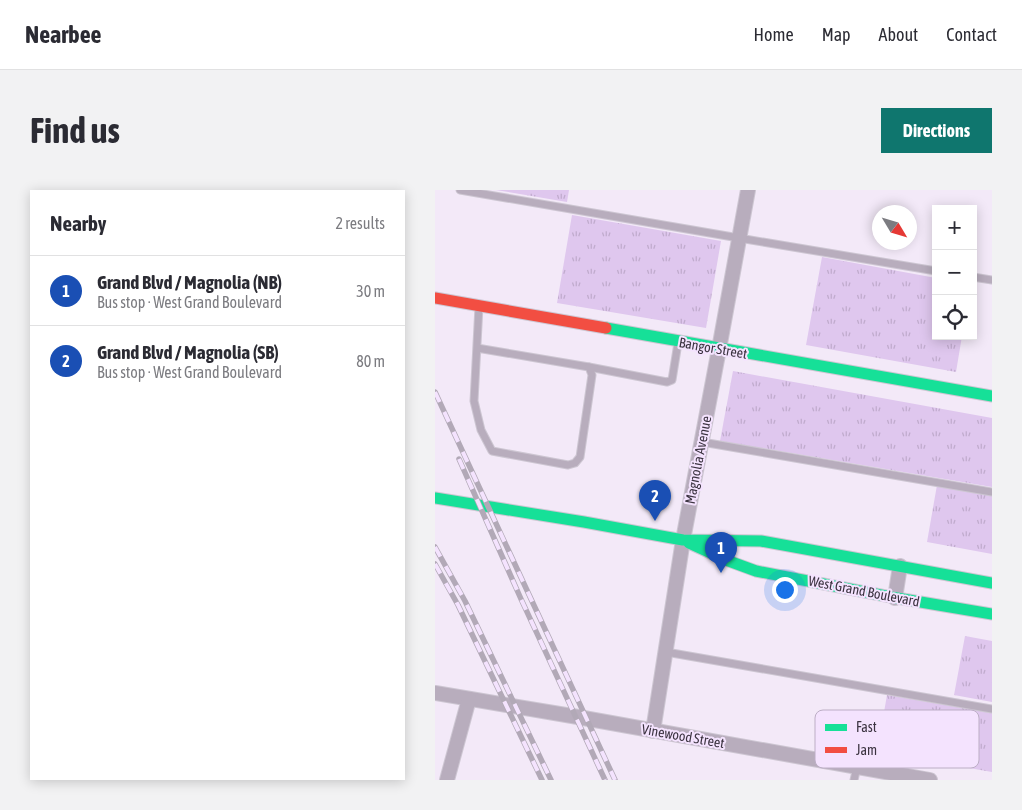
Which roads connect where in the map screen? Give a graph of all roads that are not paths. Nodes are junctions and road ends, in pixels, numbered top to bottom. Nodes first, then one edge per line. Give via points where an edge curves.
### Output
1 (460, 190) edge
2 (748, 190) edge
3 (739, 238) junction
4 (932, 270) edge
5 (977, 278) edge
6 (992, 280) edge
7 (435, 298) edge
8 (479, 306) junction
9 (678, 341) junction
10 (477, 348) junction
11 (719, 349) junction
12 (589, 367) junction
13 (992, 396) edge
14 (702, 442) junction
15 (992, 492) edge
16 (435, 498) edge
17 (683, 540) junction
18 (900, 566) junction
19 (992, 583) edge
20 (895, 598) junction
21 (992, 614) edge
22 (666, 652) junction
23 (435, 693) edge
24 (469, 699) junction
25 (992, 709) edge
26 (653, 731) junction
27 (815, 765) edge
28 (831, 768) edge
29 (855, 773) edge
30 (447, 780) edge
31 (930, 780) edge

1 - 3 lane
2 - 3 street, Magnolia Avenue
3 - 4 lane
3 - 11 street, Magnolia Avenue
5 - 6 lane
7 - 8 main road, Bangor Street
8 - 9 main road, Bangor Street
8 - 10 lane
9 - 11 main road, Bangor Street
9 - 12 lane via 670,382
10 - 12 lane
10 - 12 lane via 474,401 481,430 492,451 568,465 575,464 580,457 592,375
11 - 13 main road, Bangor Street
11 - 14 street, Magnolia Avenue
14 - 15 lane
14 - 17 street, Magnolia Avenue
16 - 17 main road, West Grand Boulevard
17 - 18 main road, West Grand Boulevard via 761,541
17 - 20 main road, West Grand Boulevard via 756,571
17 - 22 street, Magnolia Avenue
18 - 19 main road, West Grand Boulevard
18 - 20 street
20 - 21 main road, West Grand Boulevard
22 - 25 lane
22 - 26 street, Magnolia Avenue
23 - 24 street, Vinewood Street
24 - 26 street, Vinewood Street
24 - 30 street
26 - 27 street, Vinewood Street
28 - 29 street, Vinewood Street
29 - 31 street, Vinewood Street

